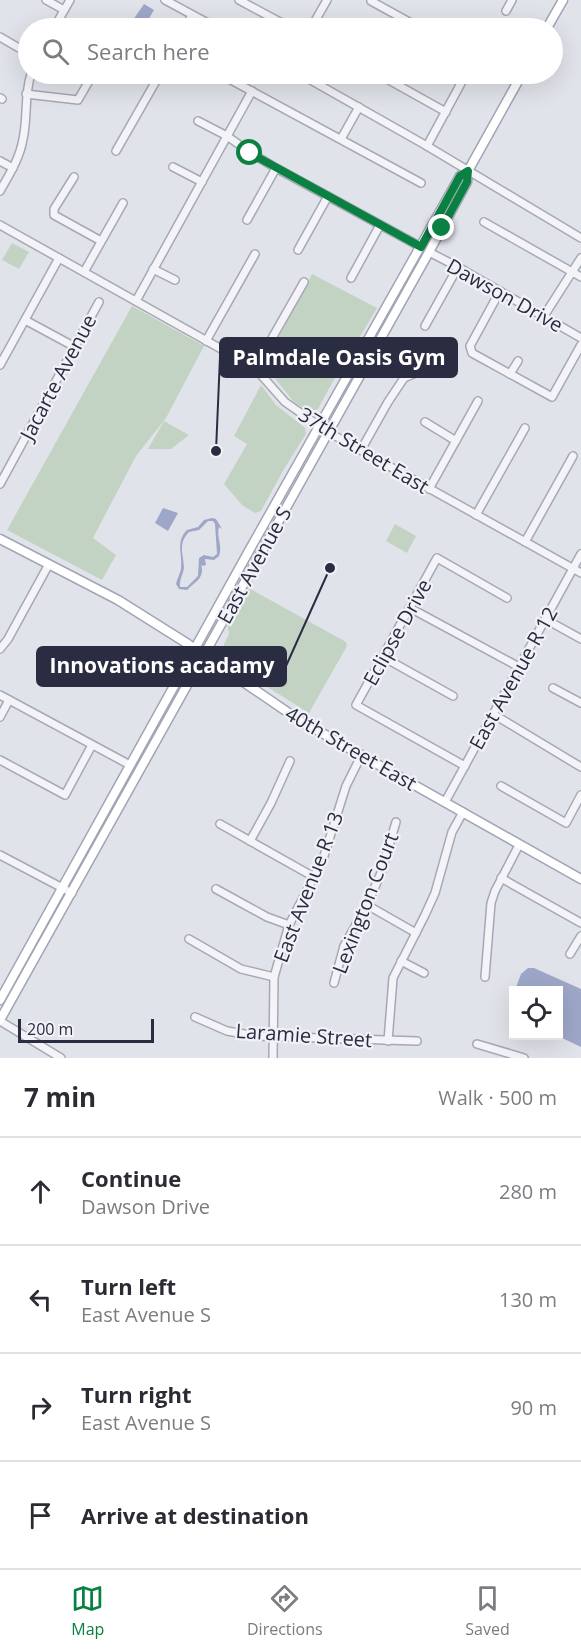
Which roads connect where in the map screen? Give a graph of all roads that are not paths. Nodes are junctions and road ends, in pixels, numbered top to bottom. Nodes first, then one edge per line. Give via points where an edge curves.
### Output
1 (46, 0) edge
2 (70, 0) edge
3 (165, 0) edge
4 (239, 0) edge
5 (327, 0) edge
6 (512, 0) edge
7 (563, 0) edge
8 (371, 1) edge
9 (64, 10) junction
10 (506, 11) dead end
11 (192, 15) junction
12 (60, 18) edge
13 (190, 18) edge
14 (198, 18) edge
15 (272, 18) edge
16 (317, 18) edge
17 (402, 18) edge
18 (553, 18) edge
19 (0, 37) edge
20 (18, 47) edge
21 (28, 84) edge
22 (87, 84) edge
23 (154, 84) edge
24 (239, 84) edge
25 (318, 84) edge
26 (396, 84) edge
27 (461, 84) edge
28 (516, 84) edge
29 (252, 91) junction
30 (26, 94) junction
31 (358, 107) junction
32 (446, 112) junction
33 (198, 121) dead end
34 (227, 136) junction
35 (341, 139) junction
36 (427, 146) junction
37 (116, 151) dead end
38 (0, 161) edge
39 (173, 166) dead end
40 (13, 168) junction
41 (276, 168) junction
42 (468, 171) junction
43 (74, 177) dead end
44 (202, 182) junction
45 (421, 183) dead end
46 (0, 191) edge
47 (328, 196) junction
48 (123, 203) dead end
49 (247, 220) dead end
50 (484, 222) dead end
51 (0, 225) edge
52 (380, 225) junction
53 (581, 238) edge
54 (101, 241) junction
55 (421, 247) junction
56 (298, 250) dead end
57 (429, 252) junction
58 (255, 254) dead end
59 (59, 258) junction
60 (581, 258) edge
61 (458, 267) junction
62 (153, 269) junction
63 (84, 272) junction
64 (572, 272) junction
65 (581, 277) edge
66 (351, 278) dead end
67 (175, 280) dead end
68 (304, 282) dead end
69 (500, 291) junction
70 (136, 301) junction
71 (99, 302) dead end
72 (544, 316) junction
73 (25, 320) junction
74 (426, 326) dead end
75 (581, 338) edge
76 (206, 340) junction
77 (581, 345) edge
78 (75, 347) junction
79 (518, 361) dead end
80 (0, 365) edge
81 (255, 368) junction
82 (423, 370) dead end
83 (510, 374) junction
84 (478, 401) dead end
85 (425, 422) dead end
86 (320, 426) junction
87 (525, 428) dead end
88 (328, 432) junction
89 (456, 441) junction
90 (361, 450) junction
91 (573, 456) dead end
92 (0, 484) edge
93 (429, 489) junction
94 (476, 515) junction
95 (0, 539) edge
96 (525, 542) junction
97 (581, 554) edge
98 (49, 564) junction
99 (573, 569) junction
100 (581, 573) edge
101 (507, 598) dead end
102 (410, 609) junction
103 (545, 619) junction
104 (581, 639) edge
105 (0, 649) edge
106 (194, 650) junction
107 (203, 656) junction
108 (383, 657) junction
109 (519, 667) junction
110 (553, 688) dead end
111 (0, 695) edge
112 (453, 696) dead end
113 (9, 700) junction
114 (581, 703) edge
115 (494, 714) junction
116 (0, 717) edge
117 (92, 744) junction
118 (361, 756) junction
119 (0, 760) edge
120 (290, 762) dead end
121 (130, 765) junction
122 (465, 766) junction
123 (581, 767) edge
124 (501, 786) dead end
125 (581, 795) edge
126 (445, 802) junction
127 (463, 812) junction
128 (396, 822) dead end
129 (220, 824) dead end
130 (250, 841) junction
131 (519, 845) junction
132 (0, 855) edge
133 (314, 877) junction
134 (501, 878) junction
135 (581, 879) edge
136 (63, 888) junction
137 (216, 889) dead end
138 (72, 893) junction
139 (367, 905) junction
140 (581, 923) edge
141 (289, 925) junction
142 (416, 933) junction
143 (581, 936) edge
144 (189, 939) dead end
145 (570, 954) dead end
146 (400, 961) junction
147 (424, 973) dead end
148 (485, 976) dead end
149 (274, 977) junction
150 (334, 983) dead end
151 (0, 1000) edge
152 (195, 1017) dead end
153 (0, 1020) edge
154 (273, 1037) junction
155 (388, 1041) junction
156 (417, 1041) dead end
157 (477, 1044) dead end
158 (61, 1058) edge
159 (273, 1058) edge
160 (524, 1058) edge

1 - 9 street
2 - 9 street
3 - 11 street
4 - 15 street
5 - 16 street
6 - 10 street
7 - 18 main road
8 - 17 street
9 - 12 street
11 - 13 street
11 - 14 street
19 - 20 street
21 - 30 street
22 - 30 street via 78,100
23 - 37 street
24 - 29 street
25 - 31 street
26 - 32 street
27 - 32 street
28 - 42 main road, East Avenue S
29 - 34 street
29 - 35 street
30 - 40 street via 23,140
31 - 35 street
31 - 36 street
32 - 36 street
33 - 34 street
34 - 41 street
34 - 44 street
35 - 45 street
36 - 42 street
38 - 40 street
39 - 44 street
40 - 46 street
41 - 47 street
41 - 49 street
42 - 53 street
42 - 55 main road, East Avenue S via 460,176
42 - 57 main road, East Avenue S via 467,182
43 - 54 street via 53,213
44 - 62 street
47 - 52 street
47 - 56 street
48 - 54 street
50 - 64 street
51 - 59 street, 37th Street East
52 - 55 street
52 - 66 street
54 - 63 street
55 - 86 main road, East Avenue S
57 - 61 street, Dawson Drive
57 - 88 main road, East Avenue S
58 - 76 street
59 - 63 street, 37th Street East
59 - 73 street
60 - 64 street
61 - 69 street, Dawson Drive
61 - 74 street
62 - 67 street
62 - 70 street
63 - 70 street, 37th Street East
64 - 65 street
64 - 72 street
68 - 81 street
69 - 72 street, Dawson Drive
69 - 83 street via 470,346 472,353
70 - 76 street, 37th Street East
71 - 78 street, Jacarte Avenue
72 - 75 street, Dawson Drive
73 - 78 street
73 - 80 street
76 - 81 street, 37th Street East
77 - 83 street via 552,397
78 - 92 street, Jacarte Avenue
79 - 83 street
81 - 86 street, 37th Street East via 285,402
82 - 90 street via 405,378
84 - 89 street
85 - 89 street
86 - 88 street, 37th Street East
86 - 106 main road, East Avenue S
87 - 94 street
88 - 90 street, 37th Street East
88 - 107 main road, East Avenue S
89 - 93 street
90 - 93 street, 37th Street East
91 - 96 street
93 - 94 street, 37th Street East
94 - 96 street, 37th Street East
95 - 98 main road, 40th Street East
96 - 99 street, 37th Street East
97 - 99 street, East Avenue R 12
98 - 105 street
98 - 106 main road, 40th Street East via 118,600
99 - 100 street, 37th Street East
99 - 103 street, East Avenue R 12
101 - 102 street, Eclipse Drive via 437,558
102 - 108 street, Eclipse Drive
102 - 109 street
103 - 104 street
103 - 109 street, East Avenue R 12
106 - 107 main road, 40th Street East
106 - 121 main road, East Avenue S
107 - 118 main road, 40th Street East
107 - 138 main road, East Avenue S
108 - 112 street
108 - 122 street, Eclipse Drive via 356,705
109 - 115 street, East Avenue R 12
110 - 114 street
111 - 113 street
113 - 116 street
113 - 117 street
115 - 122 street, East Avenue R 12
115 - 123 street
117 - 119 street via 65,795
117 - 121 street
118 - 126 main road, 40th Street East
118 - 133 street, East Avenue R 13 via 346,786
120 - 130 street
121 - 136 main road, East Avenue S
122 - 126 street, East Avenue R 12
124 - 125 street via 566,823
126 - 127 main road, 40th Street East
127 - 131 main road, 40th Street East
127 - 142 street via 452,832 435,893
128 - 139 street, Lexington Court
129 - 130 street
130 - 133 street
131 - 134 street
131 - 135 main road, 40th Street East
132 - 136 street
133 - 141 street, East Avenue R 13
134 - 140 street
134 - 148 street via 491,903
136 - 138 street
136 - 151 main road, East Avenue S
137 - 141 street
138 - 153 main road, East Avenue S
139 - 142 street
139 - 150 street, Lexington Court via 344,946
141 - 149 street, East Avenue R 13
142 - 146 street
143 - 145 street
144 - 149 street via 241,969
146 - 147 street
146 - 155 street via 393,978
149 - 154 street, East Avenue R 13
152 - 154 street, Laramie Street via 227,1031
153 - 158 street
154 - 155 street, Laramie Street
154 - 159 street, East Avenue R 13
155 - 156 street, Laramie Street
157 - 160 street

